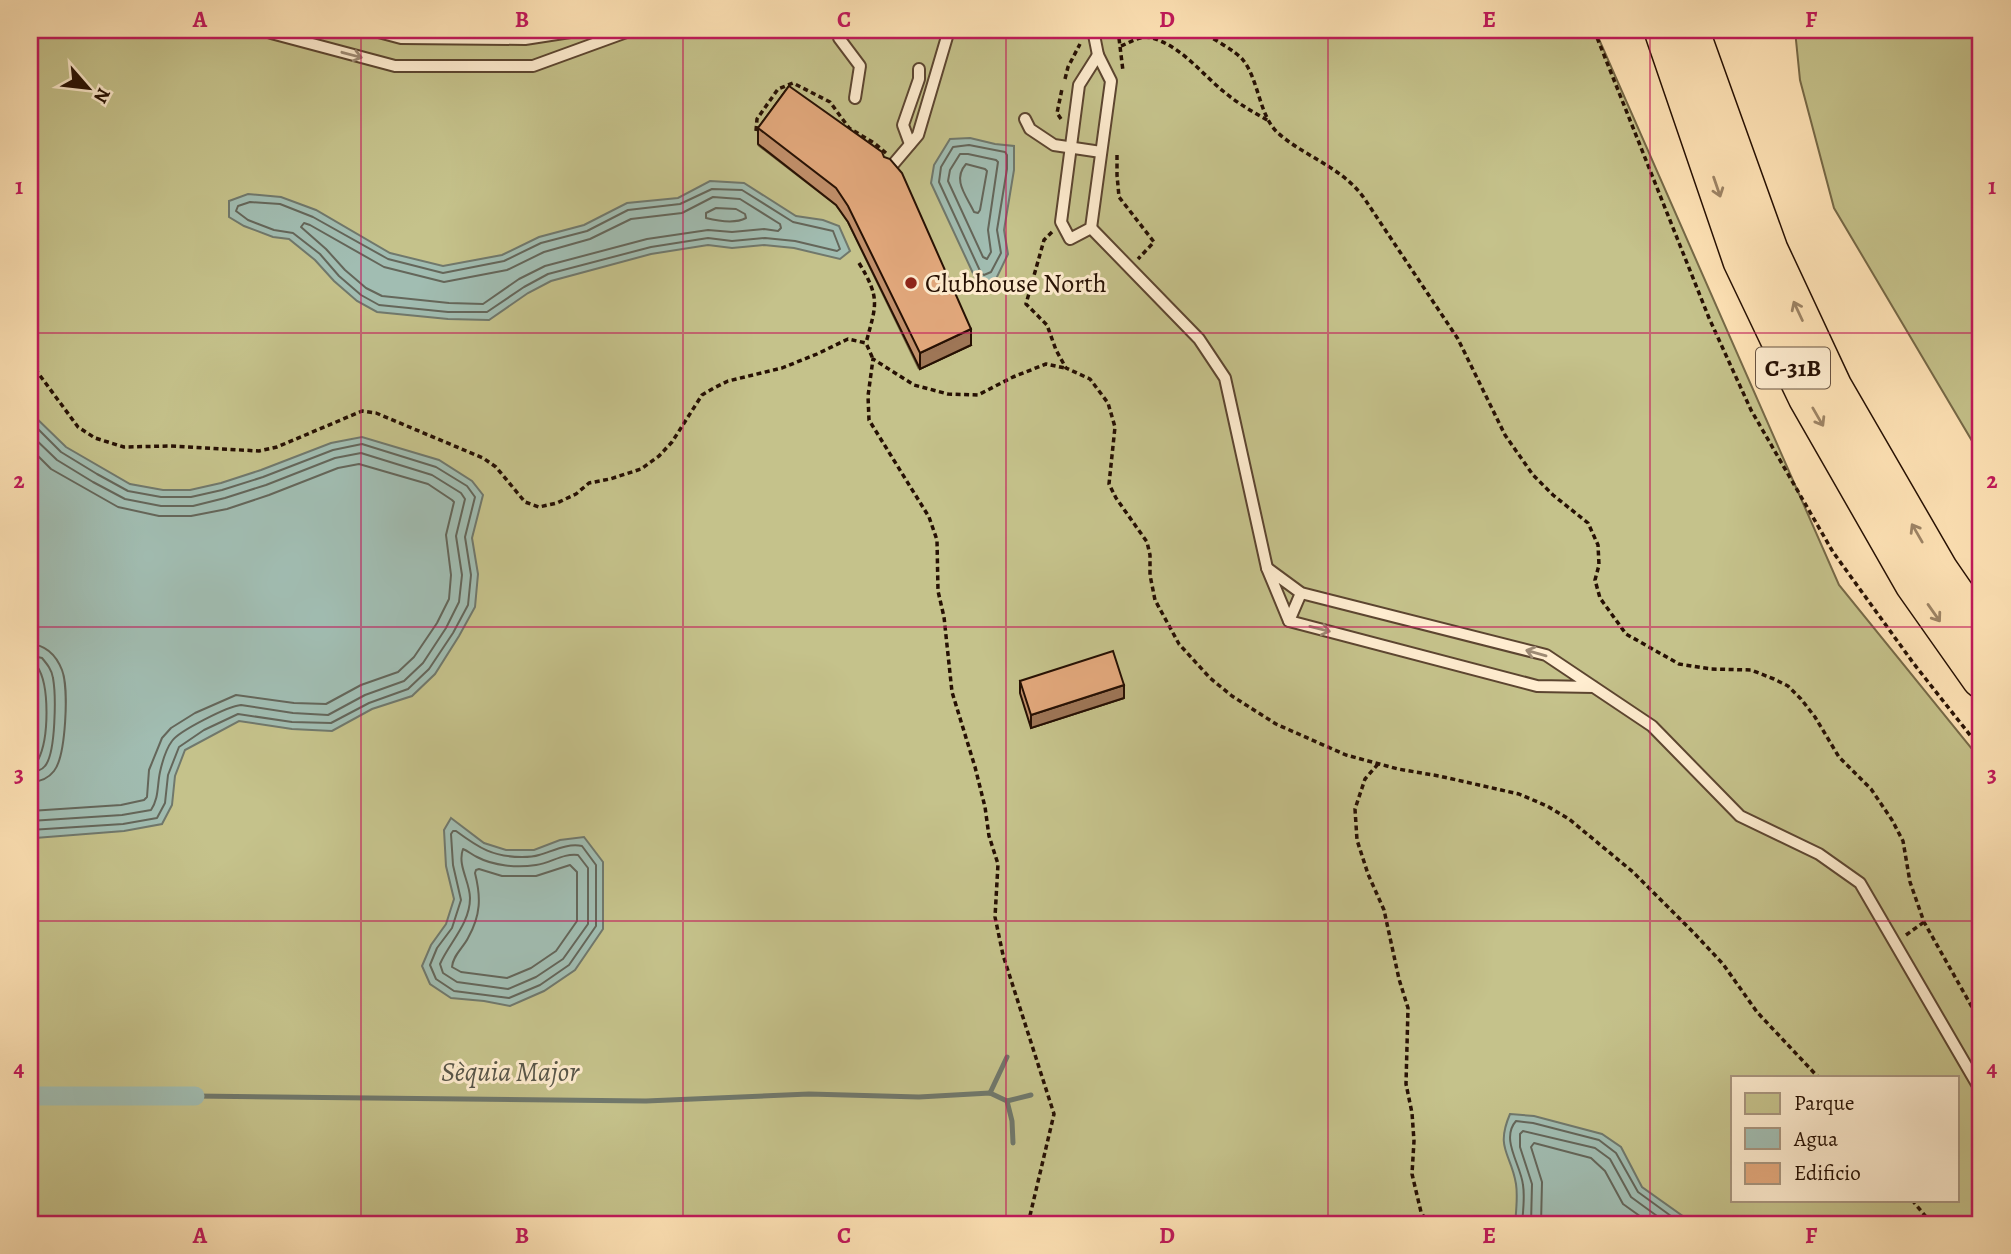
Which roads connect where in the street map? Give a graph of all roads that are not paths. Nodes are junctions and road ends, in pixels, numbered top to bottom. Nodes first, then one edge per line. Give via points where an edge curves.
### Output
1 (263, 30) edge
2 (371, 30) edge
3 (583, 30) edge
4 (632, 30) edge
5 (838, 30) edge
6 (949, 30) edge
7 (1093, 30) edge
8 (1649, 30) edge
9 (1663, 30) edge
10 (1690, 30) edge
11 (1702, 30) edge
12 (1098, 55) junction
13 (919, 69) dead end
14 (1709, 84) junction
15 (855, 98) dead end
16 (1025, 119) dead end
17 (1702, 143) junction
18 (910, 144) junction
19 (1071, 148) junction
20 (1101, 152) junction
21 (890, 168) edge
22 (1091, 229) junction
23 (1267, 568) junction
24 (1301, 593) junction
25 (1289, 621) junction
26 (1981, 631) edge
27 (1981, 679) edge
28 (1594, 687) junction
29 (1981, 1091) edge

1 -> 4 lane via 395,66 533,66
2 - 3 lane via 401,38 525,39
5 - 15 lane via 860,66
6 - 18 lane via 918,135
7 - 12 lane
8 - 17 highway via 1672,98
9 - 17 highway, C-31B
10 - 14 highway, C-31B
11 - 14 lane
12 - 19 lane via 1079,85
12 - 20 lane via 1111,81
13 - 18 lane via 903,125
26 -> 14 highway, C-31B via 1939,570 1833,387 1769,250
16 - 19 lane via 1030,130 1054,145
17 -> 27 highway, C-31B via 1742,261 1807,397 1914,584
18 - 21 lane
19 - 20 lane
19 - 22 lane via 1061,222 1070,239
20 - 22 lane
22 - 23 lane via 1199,340 1225,378
23 - 24 lane
23 - 25 lane
24 - 25 lane
28 -> 24 lane via 1546,655
25 -> 28 lane via 1538,685
28 - 29 lane via 1652,726 1740,816 1819,854 1860,883

